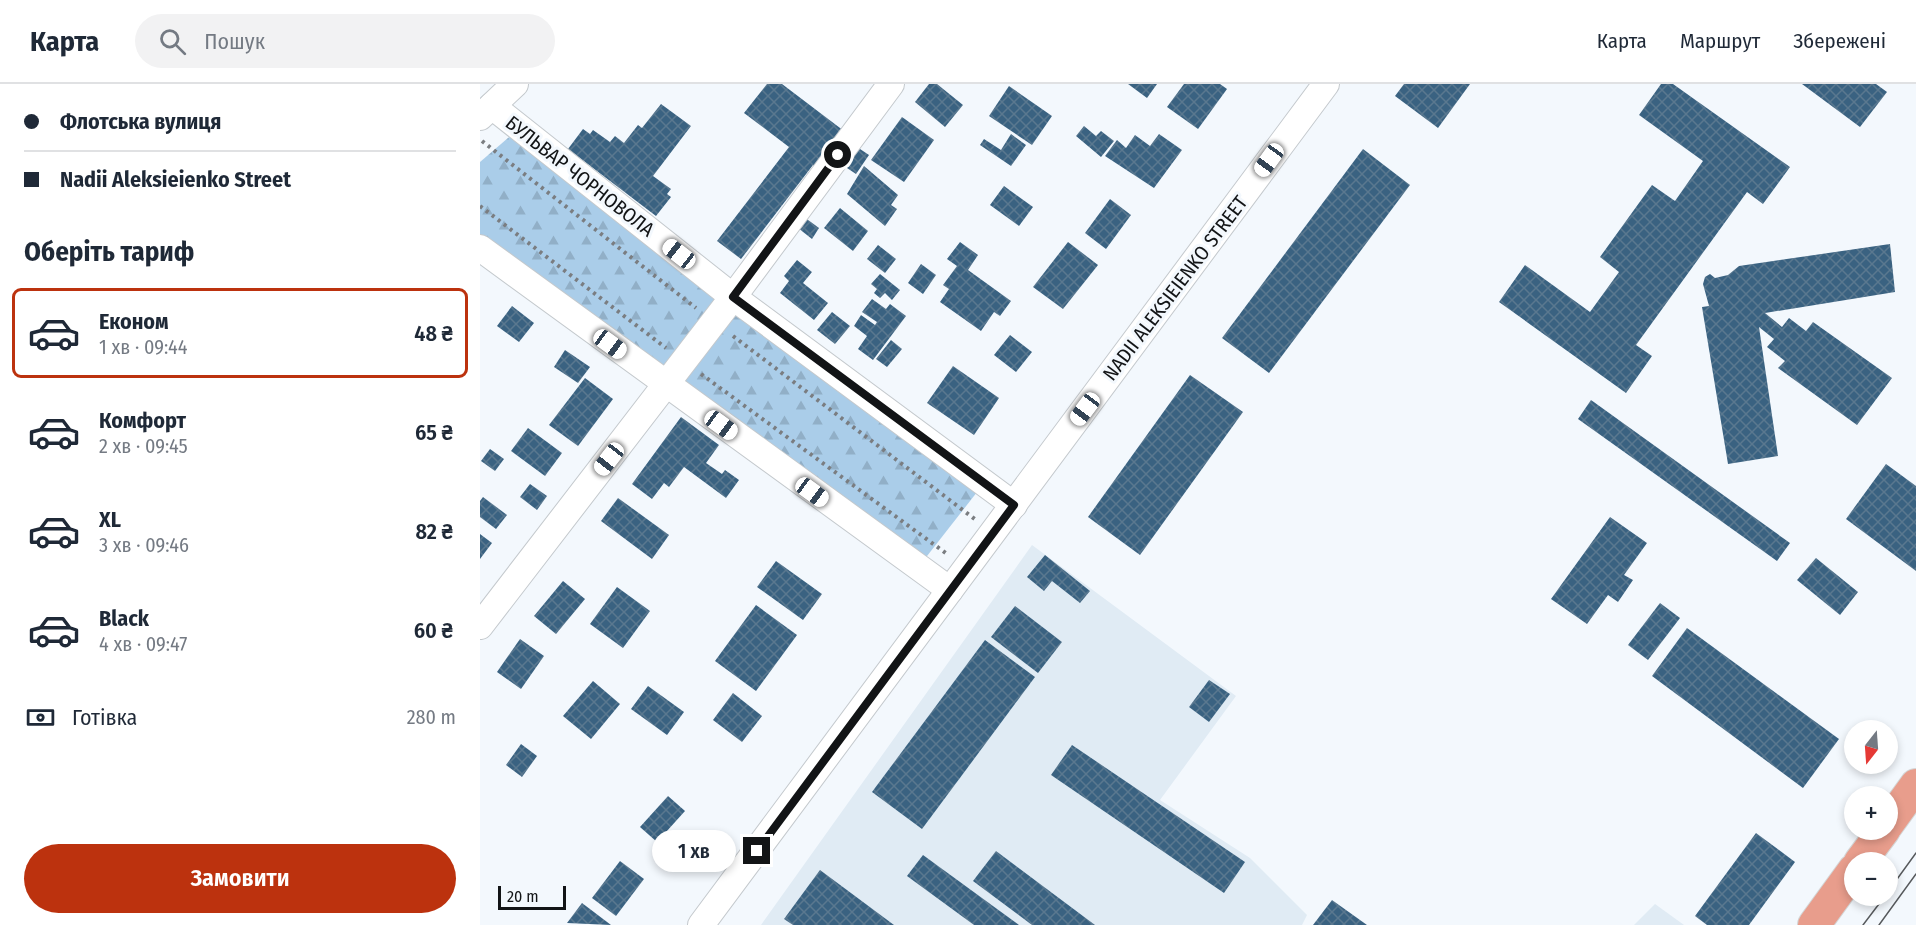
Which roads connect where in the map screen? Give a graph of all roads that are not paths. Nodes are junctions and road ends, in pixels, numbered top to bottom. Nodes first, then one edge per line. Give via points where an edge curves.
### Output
1 (515, 84) edge
2 (891, 84) edge
3 (1326, 84) edge
4 (486, 111) edge
5 (480, 249) edge
6 (733, 297) junction
7 (666, 386) junction
8 (1014, 505) junction
9 (950, 590) junction
10 (480, 626) edge
11 (1916, 785) edge
12 (1898, 810) edge
13 (1844, 884) edge
14 (701, 925) edge
15 (1814, 925) edge

1 - 4 street
2 - 6 street
3 - 8 street, NADII ALEKSIEIENKO STREET
4 - 6 street, БУЛЬВАР ЧОРНОВОЛА
5 - 7 street
6 - 7 street
6 - 8 street, БУЛЬВАР ЧОРНОВОЛА
7 - 9 street
7 - 10 street
8 - 9 street, NADII ALEKSIEIENKO STREET
9 - 14 street, NADII ALEKSIEIENKO STREET
11 - 12 main road
13 - 15 main road

